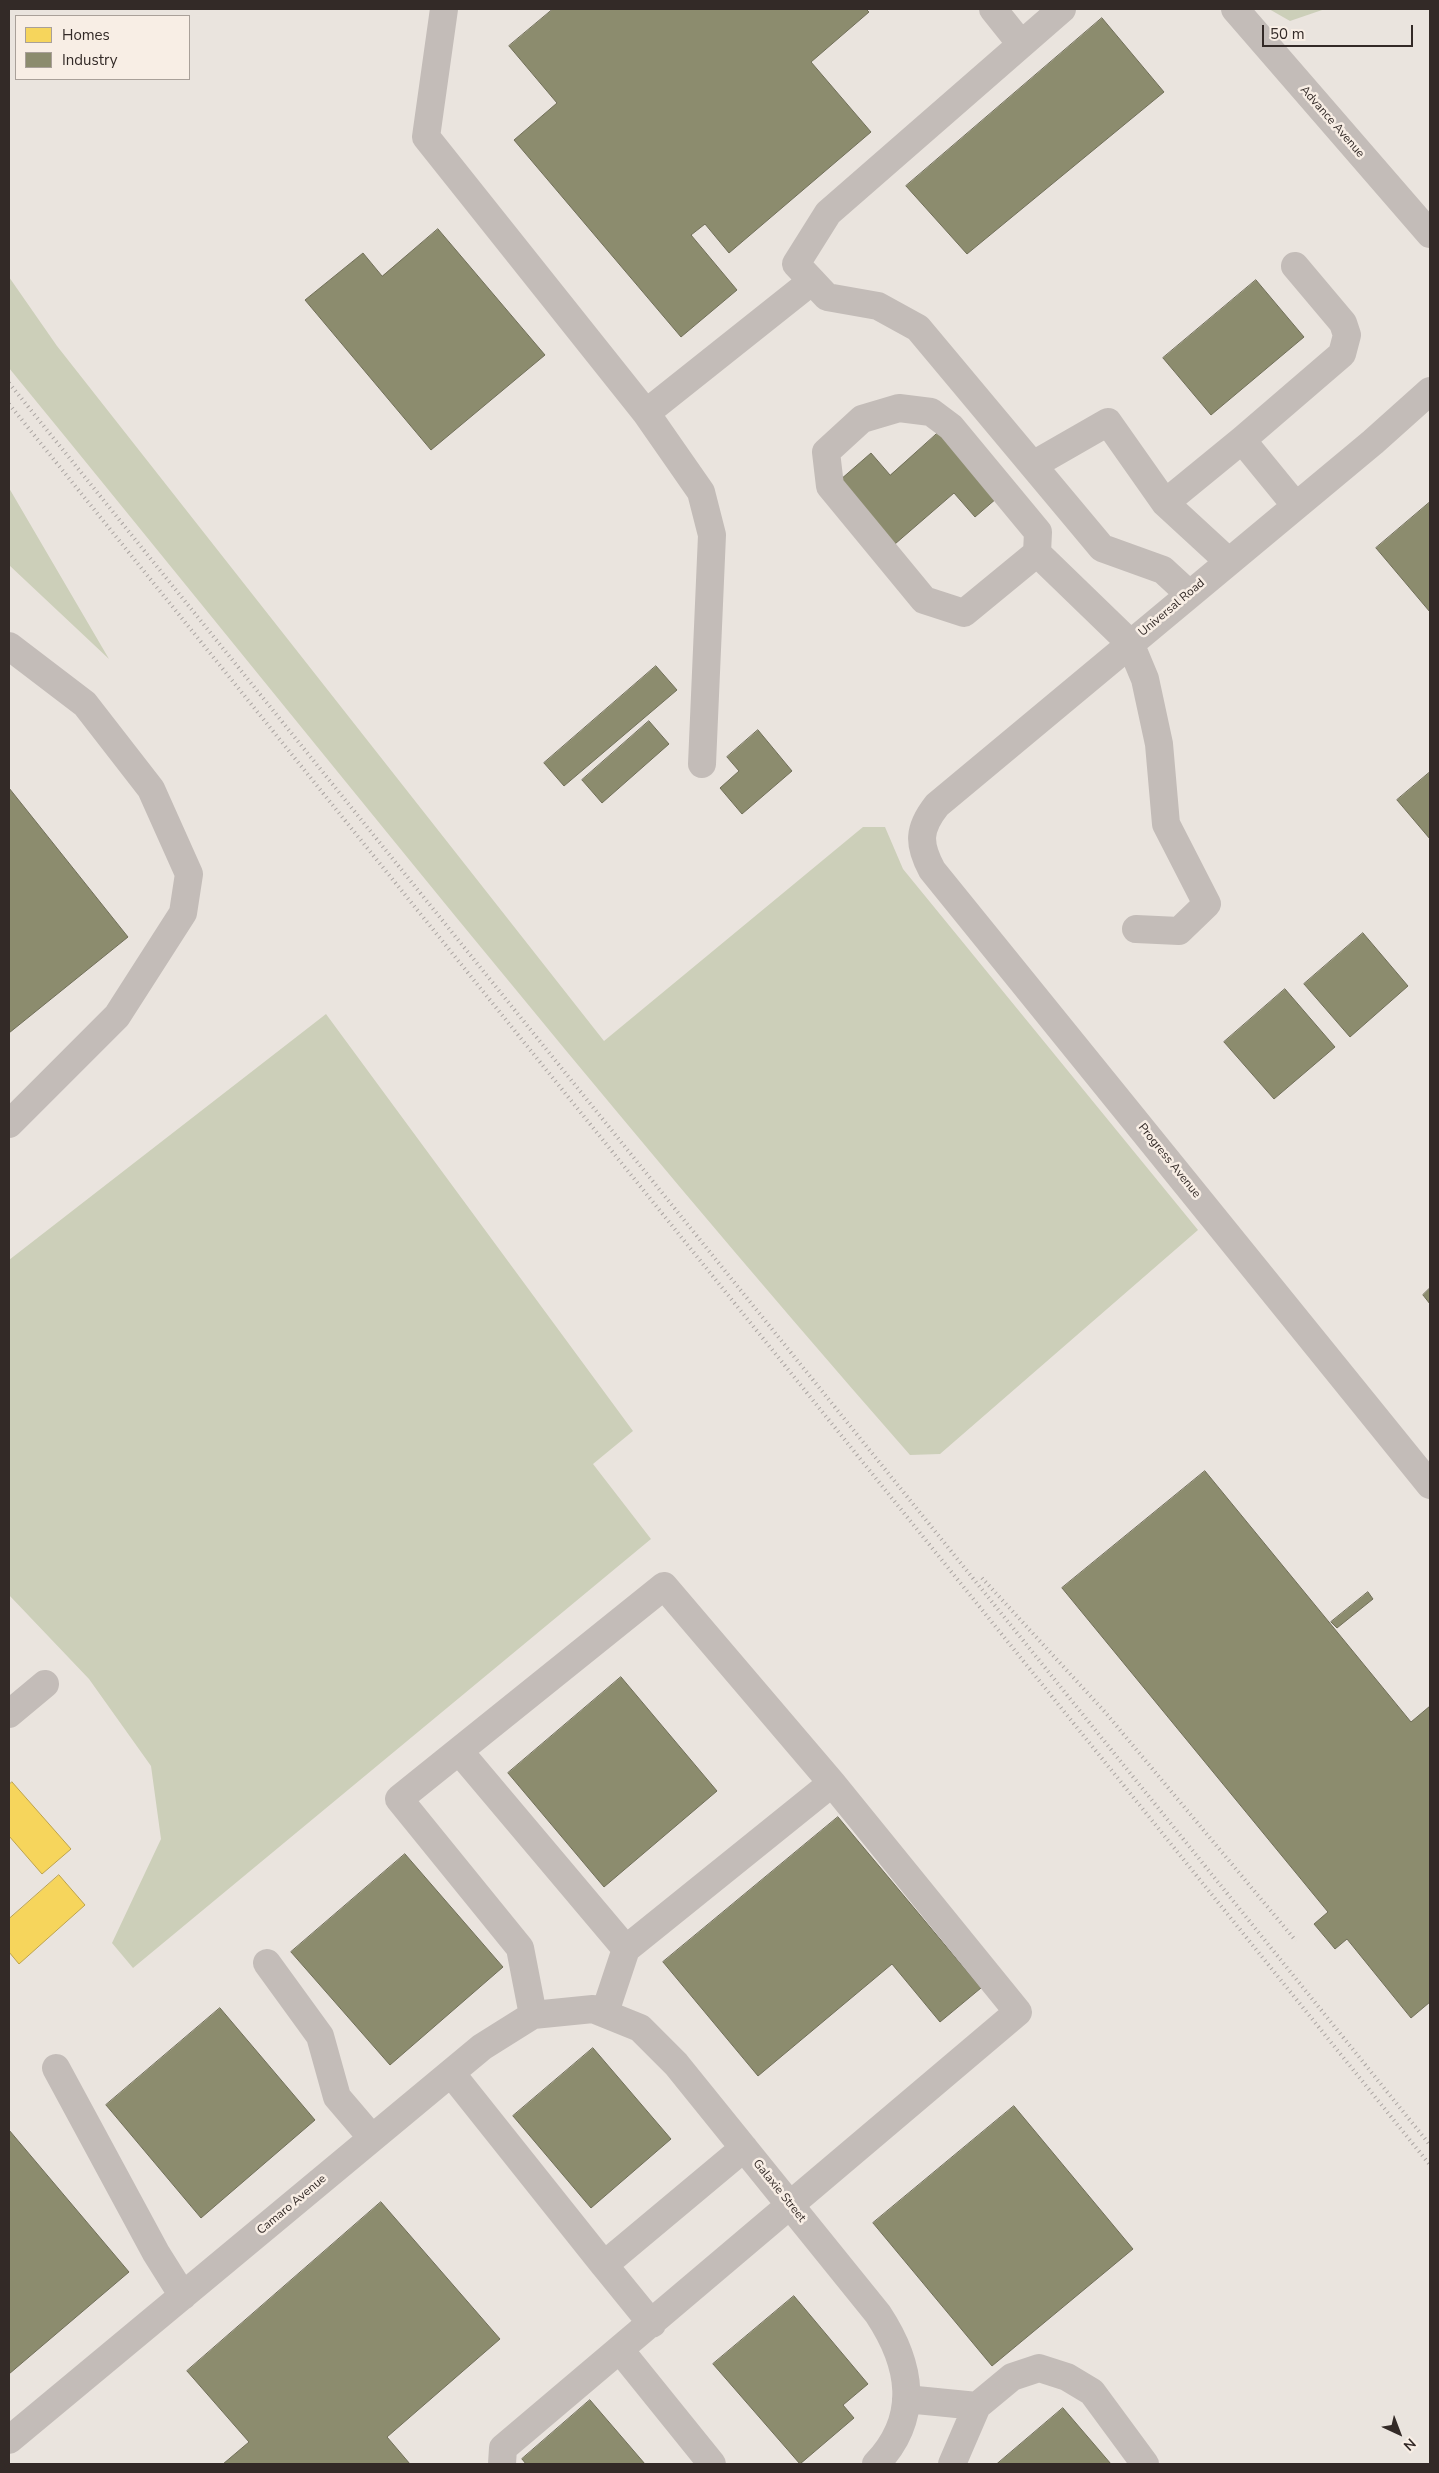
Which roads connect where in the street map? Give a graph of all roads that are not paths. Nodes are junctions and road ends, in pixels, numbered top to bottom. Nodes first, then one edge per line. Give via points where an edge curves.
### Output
1 (444, 9) edge
2 (993, 9) edge
3 (1062, 9) edge
4 (1235, 9) edge
5 (1021, 44) junction
6 (1430, 234) edge
7 (1295, 266) dead end
8 (812, 281) junction
9 (1430, 391) edge
10 (646, 413) junction
11 (1242, 440) junction
12 (1033, 465) junction
13 (1165, 503) junction
14 (1296, 506) junction
15 (1038, 553) junction
16 (1228, 561) junction
17 (1189, 594) junction
18 (1130, 643) junction
19 (9, 646) edge
20 (702, 764) dead end
21 (922, 831) joint
22 (1136, 928) dead end
23 (9, 1124) edge
24 (1430, 1485) edge
25 (45, 1684) dead end
26 (9, 1714) edge
27 (459, 1751) junction
28 (832, 1783) junction
29 (626, 1950) junction
30 (267, 1963) dead end
31 (599, 2011) junction
32 (533, 2014) junction
33 (56, 2068) dead end
34 (451, 2073) junction
35 (372, 2138) junction
36 (744, 2148) junction
37 (791, 2206) junction
38 (604, 2265) junction
39 (183, 2296) junction
40 (652, 2324) junction
41 (620, 2350) junction
42 (976, 2406) junction
43 (905, 2407) junction
44 (9, 2440) edge
45 (502, 2464) edge
46 (712, 2464) edge
47 (876, 2464) edge
48 (952, 2464) edge
49 (1146, 2464) edge

1 - 10 street via 426,137
2 - 5 street
3 - 5 street
4 - 6 street, Advance Avenue
5 - 8 street via 828,213 796,264
7 - 11 street via 1344,322 1347,335 1342,354
8 - 10 street
8 - 12 street via 827,297 878,306 918,328
9 - 14 street, Universal Road
10 - 20 street via 701,492 712,535
11 - 13 street
11 - 14 street
12 - 13 street via 1108,422
12 - 17 street via 1102,548 1163,570
13 - 16 street
14 - 16 street, Universal Road
15 - 15 street via 964,613 924,600 830,486 826,452 862,419 899,408 931,412 951,427 1038,532
15 - 18 street
16 - 17 street, Universal Road
17 - 18 street, Universal Road
18 - 21 street, Universal Road via 937,805 927,817
18 - 22 street via 1145,679 1160,744 1166,824 1208,904 1179,931
19 - 23 street via 84,704 151,789 189,874 183,913 117,1016
21 - 24 street, Progress Avenue via 922,852 932,870
25 - 26 street
27 - 28 street via 664,1586
27 - 29 street
27 - 32 street via 399,1799 520,1948
28 - 29 street
28 - 37 street via 1018,2012
29 - 31 street
30 - 35 street via 320,2036 337,2097
31 - 32 street, Camaro Avenue
31 - 36 street, Galaxie Street via 640,2028 676,2064
32 - 34 street, Camaro Avenue via 482,2047
33 - 39 street via 156,2253
34 - 35 street, Camaro Avenue
34 - 38 street
35 - 39 street, Camaro Avenue
36 - 37 street, Galaxie Street
36 - 38 street
37 - 40 street
37 - 43 street, Galaxie Street via 893,2337 903,2362
38 - 40 street
39 - 44 street, Camaro Avenue
40 - 41 street
41 - 45 street via 503,2448
41 - 46 street
42 - 43 street
42 - 48 street
42 - 49 street via 1012,2377 1040,2368 1067,2377 1092,2392
43 - 47 street via 890,2446

